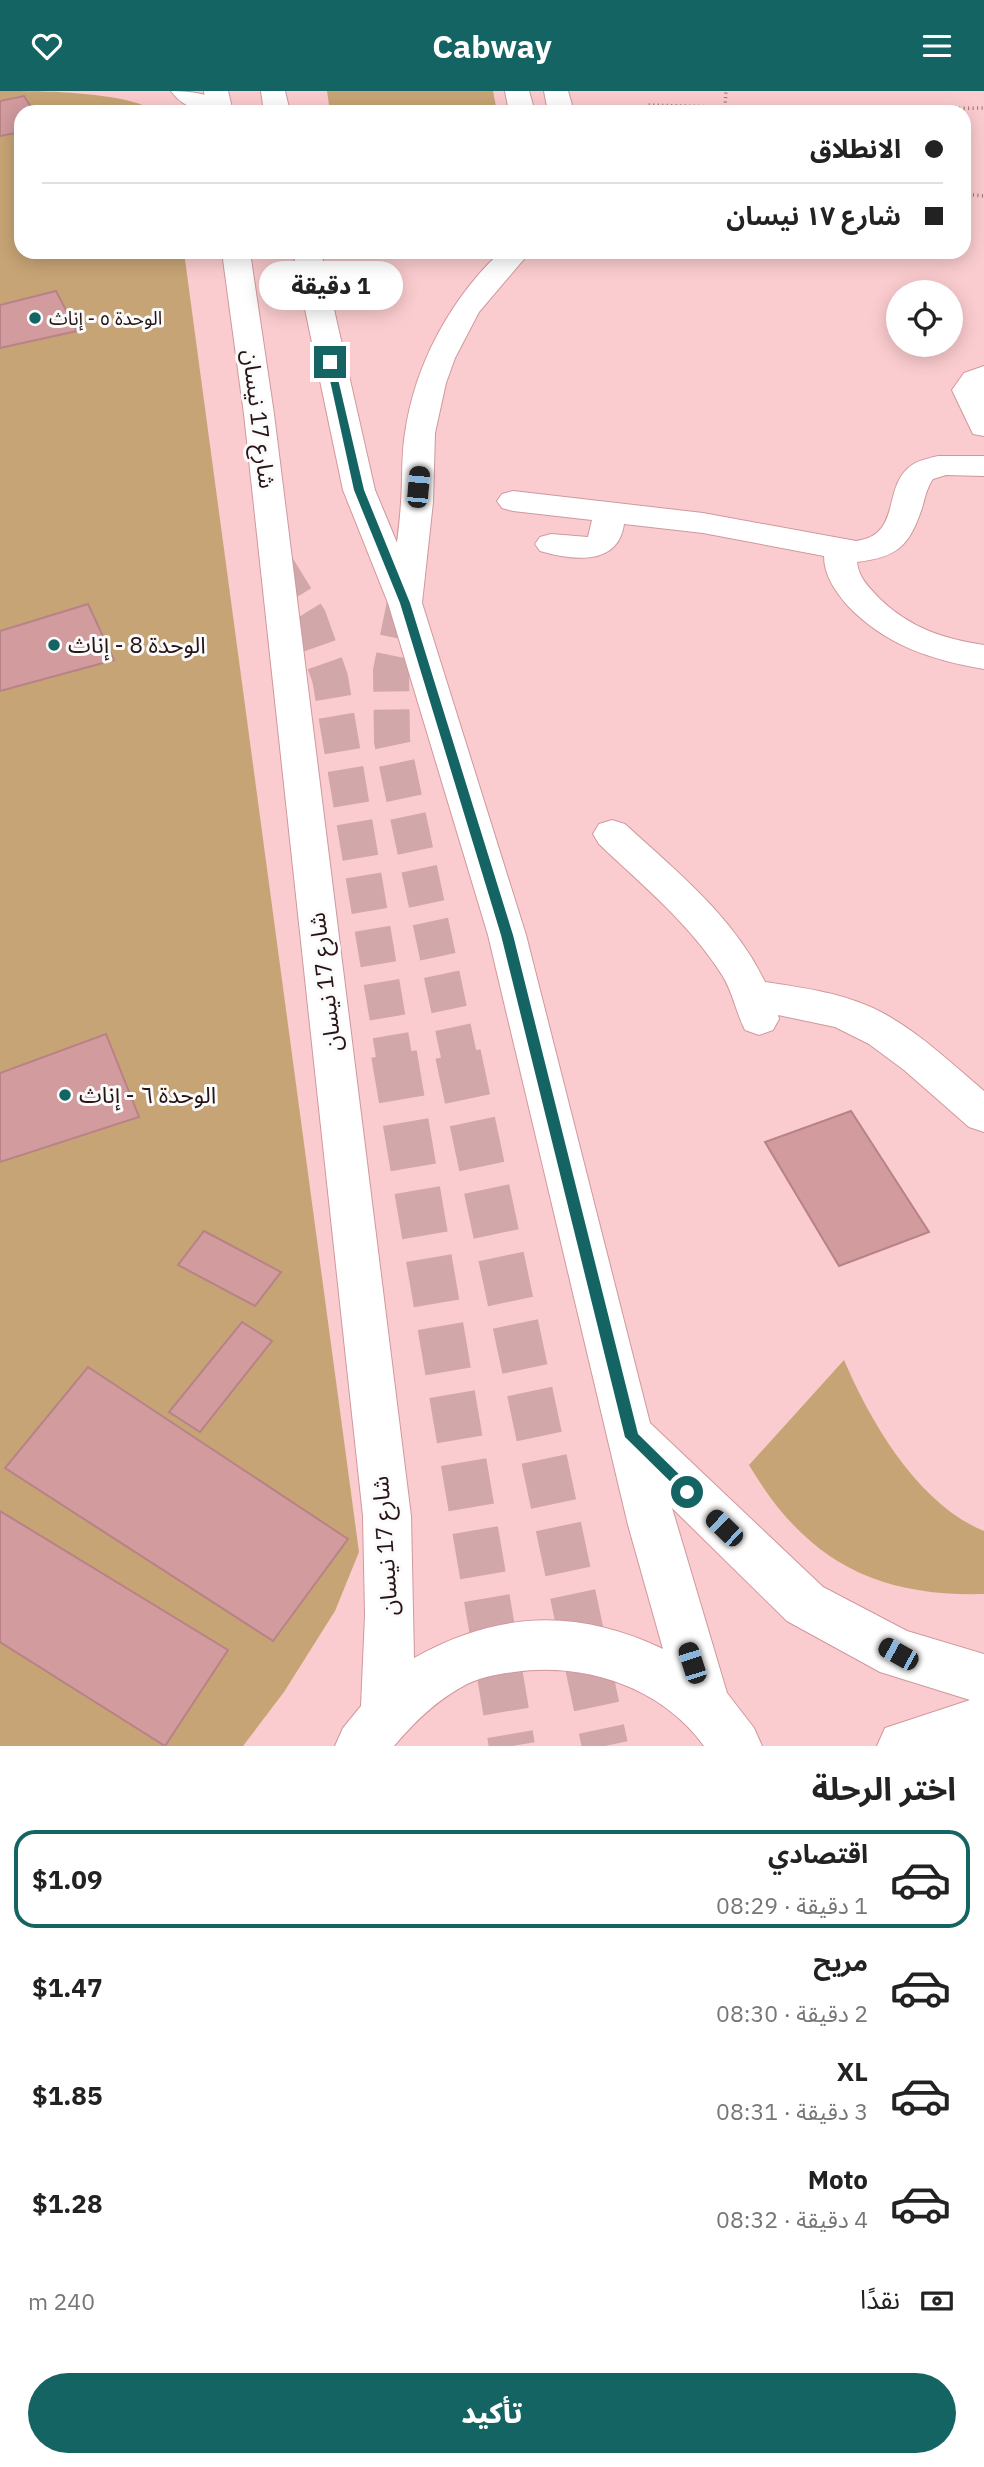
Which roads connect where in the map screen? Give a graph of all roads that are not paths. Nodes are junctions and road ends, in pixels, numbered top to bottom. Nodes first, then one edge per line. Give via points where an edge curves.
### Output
1 (183, 91) edge
2 (218, 105) edge
3 (237, 259) edge
4 (309, 259) edge
5 (509, 259) edge
6 (984, 375) edge
7 (984, 427) edge
8 (984, 466) edge
9 (513, 501) dead end
10 (609, 512) junction
11 (551, 544) dead end
12 (841, 551) junction
13 (405, 603) junction
14 (984, 657) edge
15 (612, 834) dead end
16 (984, 1115) edge
17 (632, 1437) junction
18 (984, 1679) edge
19 (984, 1722) edge
20 (721, 1727) edge
21 (374, 1730) edge
22 (903, 1746) edge

1 - 2 main road via 194,100
3 - 21 main road, شارع 17 نيسان via 264,452 387,1515 391,1585
4 - 13 main road via 359,490
5 - 13 main road via 467,309 436,369 420,435
6 - 7 main road via 974,379 967,390
8 - 12 main road via 925,470 915,479 889,545 870,551
9 - 10 main road
10 - 11 main road via 599,545
10 - 12 main road via 703,523
12 - 14 main road via 840,568 847,584 878,618 934,647
13 - 17 main road via 507,935
15 - 16 main road via 708,928 738,966 756,1009 825,1008 869,1024
17 - 18 main road via 805,1604 898,1654
17 - 20 main road via 652,1525
19 - 22 main road
20 - 21 main road via 665,1677 630,1661 569,1644 519,1645 471,1657 426,1680

